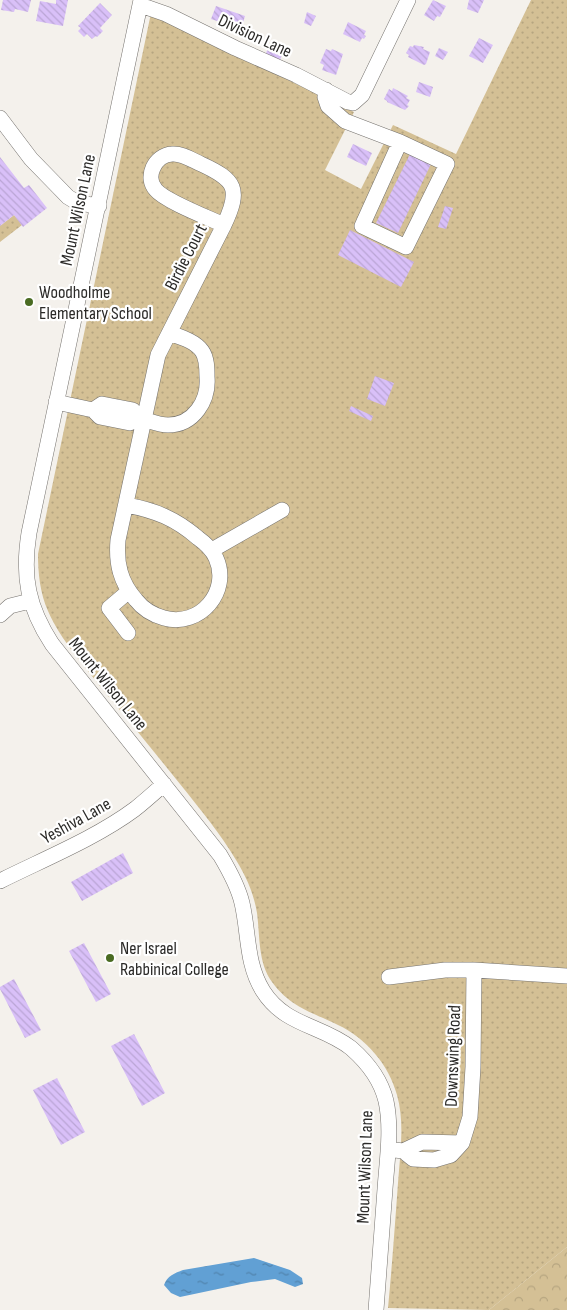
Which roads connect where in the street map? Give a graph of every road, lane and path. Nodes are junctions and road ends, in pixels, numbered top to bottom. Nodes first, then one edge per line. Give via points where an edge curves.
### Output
1 (408, 0) edge
2 (140, 2) edge
3 (326, 90) junction
4 (0, 118) edge
5 (400, 142) junction
6 (98, 206) junction
7 (224, 225) junction
8 (169, 332) junction
9 (56, 402) junction
10 (142, 418) junction
11 (126, 505) junction
12 (282, 510) dead end
13 (212, 550) junction
14 (129, 591) junction
15 (30, 601) junction
16 (0, 616) edge
17 (128, 633) dead end
18 (164, 784) junction
19 (0, 882) edge
20 (474, 970) junction
21 (567, 976) edge
22 (389, 977) dead end
23 (395, 1150) junction
24 (376, 1310) edge

1 - 3 street, Division Lane via 362,95 353,103
2 - 3 street, Division Lane
2 - 6 street, Mount Wilson Lane
3 - 5 street via 328,106 345,120
4 - 6 street via 31,159 72,200
5 - 5 street via 447,164 406,247 362,226
6 - 9 street, Mount Wilson Lane
7 - 7 street, Birdie Court via 234,193 225,177 178,154 167,154 158,160 150,178 155,190 165,198
7 - 8 street, Birdie Court
8 - 10 street, Birdie Court via 158,355
8 - 10 street via 204,353 208,389 198,410 183,421 167,425
9 - 10 street via 93,410 102,404 133,410
9 - 15 street, Mount Wilson Lane via 26,552
10 - 11 street, Birdie Court
11 - 13 street via 172,518
11 - 14 street, Birdie Court via 117,560 122,580
12 - 13 street
13 - 14 street, Birdie Court via 219,568 218,589 208,606 197,615 176,620 160,617 144,608
14 - 17 street via 110,608
15 - 16 street via 10,606
15 - 18 street, Mount Wilson Lane via 52,644
18 - 19 street, Yeshiva Lane via 134,810 108,826
18 - 23 street, Mount Wilson Lane via 220,855 234,879 243,907 256,980 268,999 289,1017 349,1047 374,1074 386,1101
20 - 21 street
20 - 22 street
20 - 23 street, Downswing Road via 470,1117 462,1143 422,1142
23 - 24 street, Mount Wilson Lane

